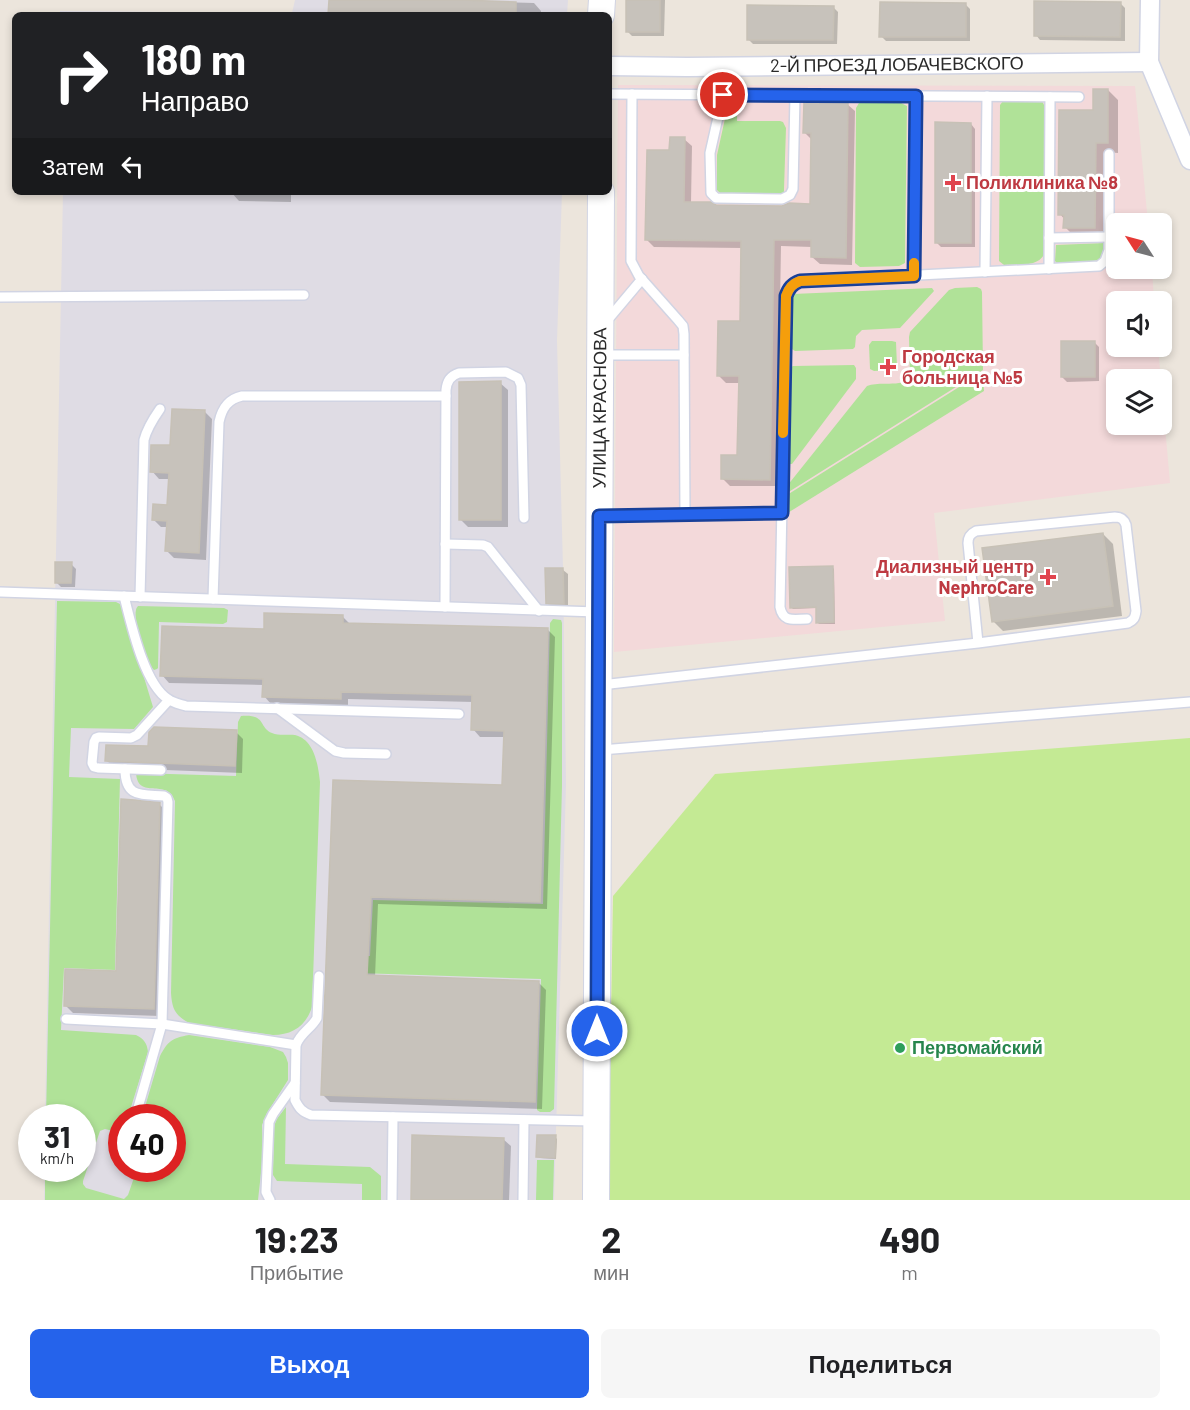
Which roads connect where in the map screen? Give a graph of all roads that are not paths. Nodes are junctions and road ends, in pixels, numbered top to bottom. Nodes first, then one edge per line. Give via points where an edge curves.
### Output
1 (1150, 0) edge
2 (1149, 62) junction
3 (612, 66) edge
4 (612, 94) edge
5 (632, 94) junction
6 (723, 95) junction
7 (795, 95) junction
8 (916, 96) junction
9 (987, 96) junction
10 (1050, 97) junction
11 (1079, 97) dead end
12 (1109, 154) dead end
13 (1190, 160) edge
14 (601, 195) edge
15 (1109, 213) edge
16 (1106, 237) edge
17 (1050, 238) junction
18 (1106, 260) edge
19 (1049, 269) junction
20 (985, 272) junction
21 (914, 276) junction
22 (642, 279) junction
23 (304, 295) dead end
24 (0, 297) edge
25 (600, 329) junction
26 (600, 355) junction
27 (684, 356) junction
28 (446, 396) junction
29 (160, 409) dead end
30 (782, 513) junction
31 (685, 515) junction
32 (599, 516) junction
33 (524, 518) dead end
34 (445, 544) junction
35 (0, 592) edge
36 (124, 596) junction
37 (140, 597) junction
38 (213, 599) junction
39 (445, 607) junction
40 (539, 611) junction
41 (599, 613) junction
42 (807, 618) dead end
43 (978, 643) junction
44 (598, 685) junction
45 (169, 700) junction
46 (1190, 702) edge
47 (277, 708) junction
48 (459, 714) dead end
49 (598, 750) junction
50 (386, 754) dead end
51 (125, 769) junction
52 (161, 770) dead end
53 (319, 976) dead end
54 (66, 1019) dead end
55 (162, 1024) junction
56 (296, 1045) junction
57 (296, 1083) junction
58 (139, 1104) edge
59 (393, 1117) junction
60 (524, 1120) junction
61 (596, 1121) junction
62 (270, 1200) edge
63 (392, 1200) edge
64 (523, 1200) edge
65 (596, 1200) edge

1 - 2 street
2 - 3 street, 2-Й ПРОЕЗД ЛОБАЧЕВСКОГО
2 - 13 street
4 - 5 lane
5 - 6 lane
5 - 22 lane via 631,261
6 - 7 lane
6 - 7 lane via 710,153 711,193 716,198 782,199 793,189
7 - 8 lane
8 - 9 lane
8 - 21 lane
9 - 10 lane
9 - 20 lane
10 - 11 lane
10 - 17 lane
12 - 15 lane
14 - 25 street, УЛИЦА КРАСНОВА
16 - 17 lane
17 - 19 lane
18 - 19 lane via 1099,266
19 - 20 lane
20 - 21 lane
21 - 30 lane via 800,281 789,288
22 - 25 lane
22 - 27 lane via 682,326
23 - 24 lane
25 - 26 street, УЛИЦА КРАСНОВА
26 - 27 lane
26 - 32 street, УЛИЦА КРАСНОВА
27 - 31 lane
28 - 33 lane via 447,381 459,373 507,372 518,378
28 - 34 lane
28 - 38 lane via 233,398 219,422
29 - 37 lane via 144,440
30 - 31 lane
30 - 42 lane via 781,613 789,619
31 - 32 lane
32 - 41 street, УЛИЦА КРАСНОВА
34 - 39 lane
34 - 40 lane via 488,547
35 - 36 lane
36 - 37 lane
36 - 45 lane via 147,670
37 - 38 lane
38 - 39 lane
39 - 40 lane
40 - 41 lane
41 - 44 street, УЛИЦА КРАСНОВА
43 - 43 lane via 968,543 972,533 1115,516 1125,521 1136,611 1133,621
43 - 44 lane
44 - 49 street, УЛИЦА КРАСНОВА
45 - 47 lane via 186,706
45 - 51 lane via 134,737 96,738 94,766
46 - 49 lane
47 - 48 lane
47 - 50 lane via 335,751
49 - 61 street, УЛИЦА КРАСНОВА
51 - 52 lane
51 - 55 lane via 126,783 133,792 164,796 168,802
53 - 56 lane via 317,1018
54 - 55 lane
55 - 56 lane
55 - 58 lane
56 - 57 lane
57 - 59 lane via 295,1100 303,1113
57 - 62 lane via 269,1122 266,1192
59 - 60 lane
59 - 63 lane
60 - 61 lane
60 - 64 lane
61 - 65 street, УЛИЦА КРАСНОВА

